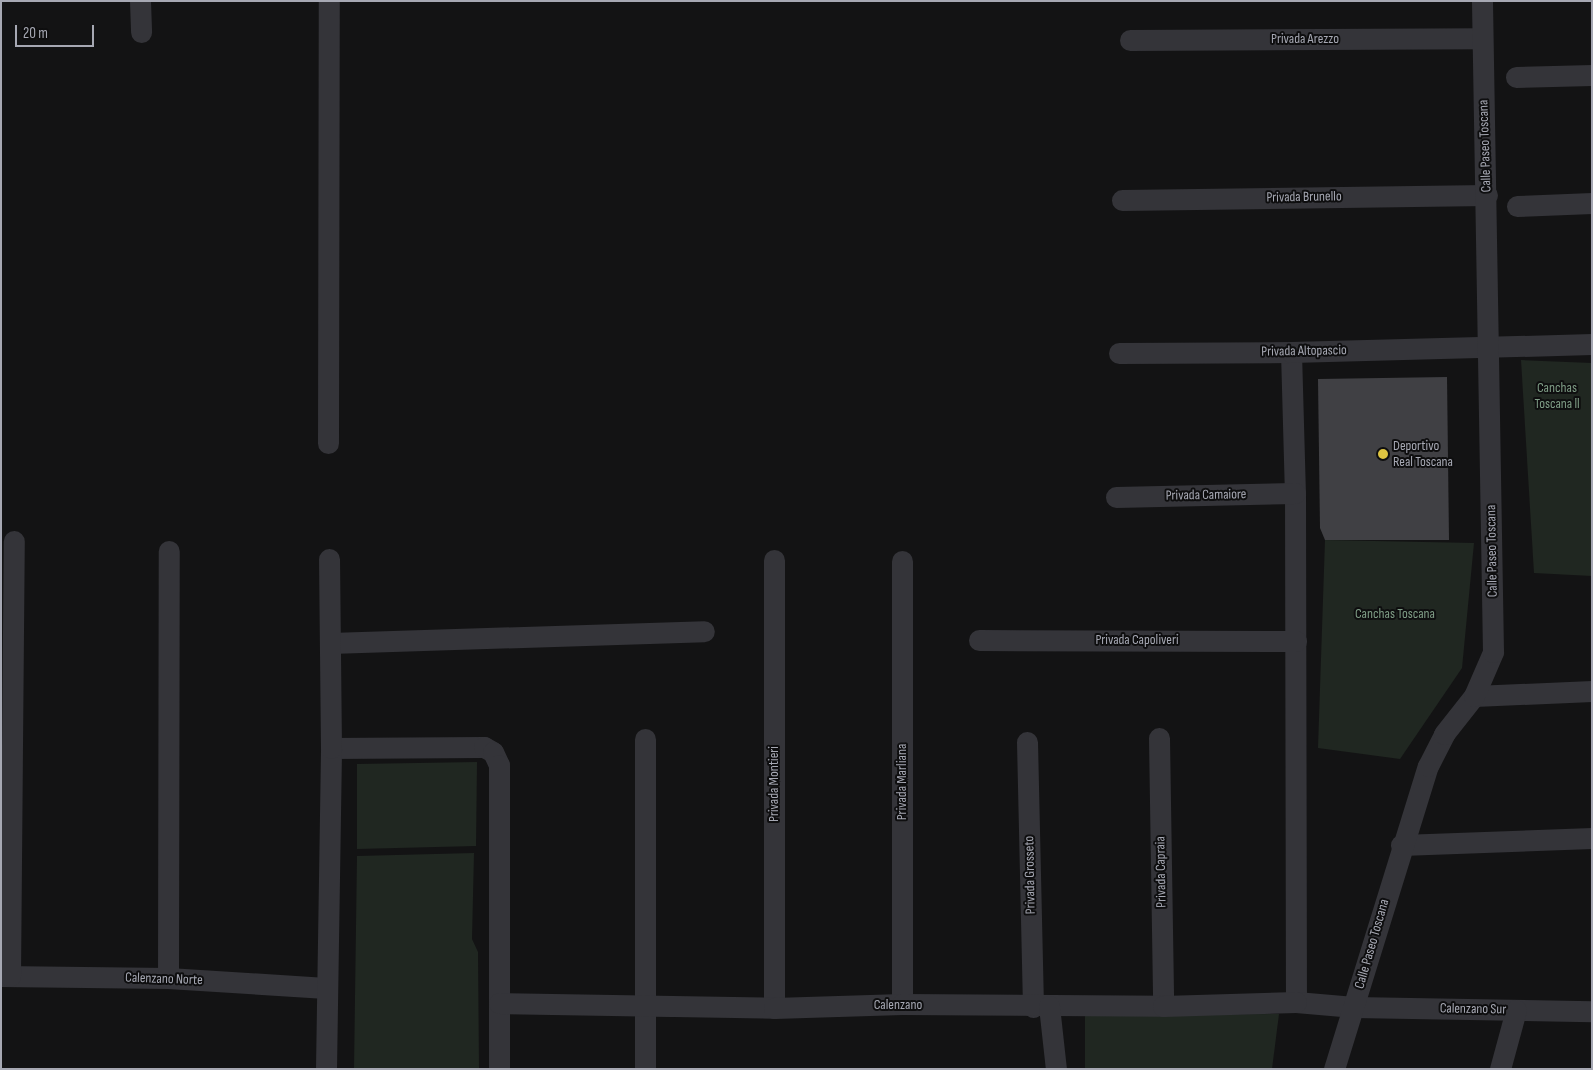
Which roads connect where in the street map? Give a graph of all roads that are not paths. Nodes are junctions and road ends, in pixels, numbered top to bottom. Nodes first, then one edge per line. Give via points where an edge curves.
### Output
1 (140, 1) edge
2 (329, 1) edge
3 (1482, 1) edge
4 (140, 32) dead end
5 (1481, 38) junction
6 (1130, 40) dead end
7 (1592, 75) edge
8 (1516, 77) dead end
9 (1487, 195) junction
10 (1122, 200) dead end
11 (1592, 203) edge
12 (1517, 206) dead end
13 (1592, 344) edge
14 (1489, 345) junction
15 (1291, 352) junction
16 (1119, 353) dead end
17 (328, 443) dead end
18 (1295, 493) junction
19 (1116, 497) dead end
20 (14, 541) dead end
21 (169, 551) dead end
22 (329, 559) dead end
23 (774, 560) dead end
24 (902, 561) dead end
25 (704, 631) dead end
26 (979, 640) dead end
27 (1296, 640) junction
28 (330, 643) junction
29 (1592, 691) edge
30 (1474, 696) junction
31 (1159, 738) dead end
32 (645, 739) dead end
33 (1027, 742) dead end
34 (331, 748) junction
35 (1592, 838) edge
36 (1401, 845) junction
37 (6, 976) edge
38 (168, 978) junction
39 (326, 988) junction
40 (1296, 1002) junction
41 (499, 1003) junction
42 (644, 1004) junction
43 (902, 1004) junction
44 (1041, 1006) junction
45 (1163, 1006) junction
46 (1354, 1007) junction
47 (774, 1008) junction
48 (1516, 1010) junction
49 (1592, 1012) edge
50 (326, 1069) edge
51 (499, 1069) edge
52 (646, 1069) edge
53 (1056, 1069) edge
54 (1334, 1069) edge
55 (1500, 1069) edge

1 - 4 street
2 - 17 street
3 - 5 street, Calle Paseo Toscana
5 - 6 street, Privada Arezzo
5 - 9 street, Calle Paseo Toscana
7 - 8 street
9 - 10 street, Privada Brunello
9 - 14 street, Calle Paseo Toscana
11 - 12 street
13 - 14 street, Privada Altopascio
14 - 15 street, Privada Altopascio
14 - 30 street, Calle Paseo Toscana via 1493,652
15 - 16 street, Privada Altopascio
15 - 18 street
18 - 19 street, Privada Camaiore
18 - 27 street
20 - 37 street
21 - 38 street
22 - 28 street
23 - 47 street, Privada Montieri
24 - 43 street, Privada Marliana
25 - 28 street
26 - 27 street, Privada Capoliveri
27 - 40 street
28 - 34 street
29 - 30 street
30 - 36 street, Calle Paseo Toscana via 1444,734 1428,766
31 - 45 street, Privada Capraia
32 - 42 street
33 - 44 street, Privada Grosseto
34 - 39 street
34 - 41 street via 484,747 493,752 499,765
35 - 36 street
36 - 46 street, Calle Paseo Toscana
37 - 38 street, Calenzano Norte
38 - 39 street, Calenzano Norte
39 - 50 street
40 - 45 street, Calenzano
40 - 46 street, Calenzano Sur
41 - 42 street, Calenzano
41 - 51 street
42 - 47 street, Calenzano
42 - 52 street
43 - 44 street, Calenzano
43 - 47 street, Calenzano
44 - 45 street, Calenzano
44 - 53 street, Privada Grosseto
46 - 48 street, Calenzano Sur
46 - 54 street, Calle Paseo Toscana
48 - 49 street, Calenzano Sur
48 - 55 street

